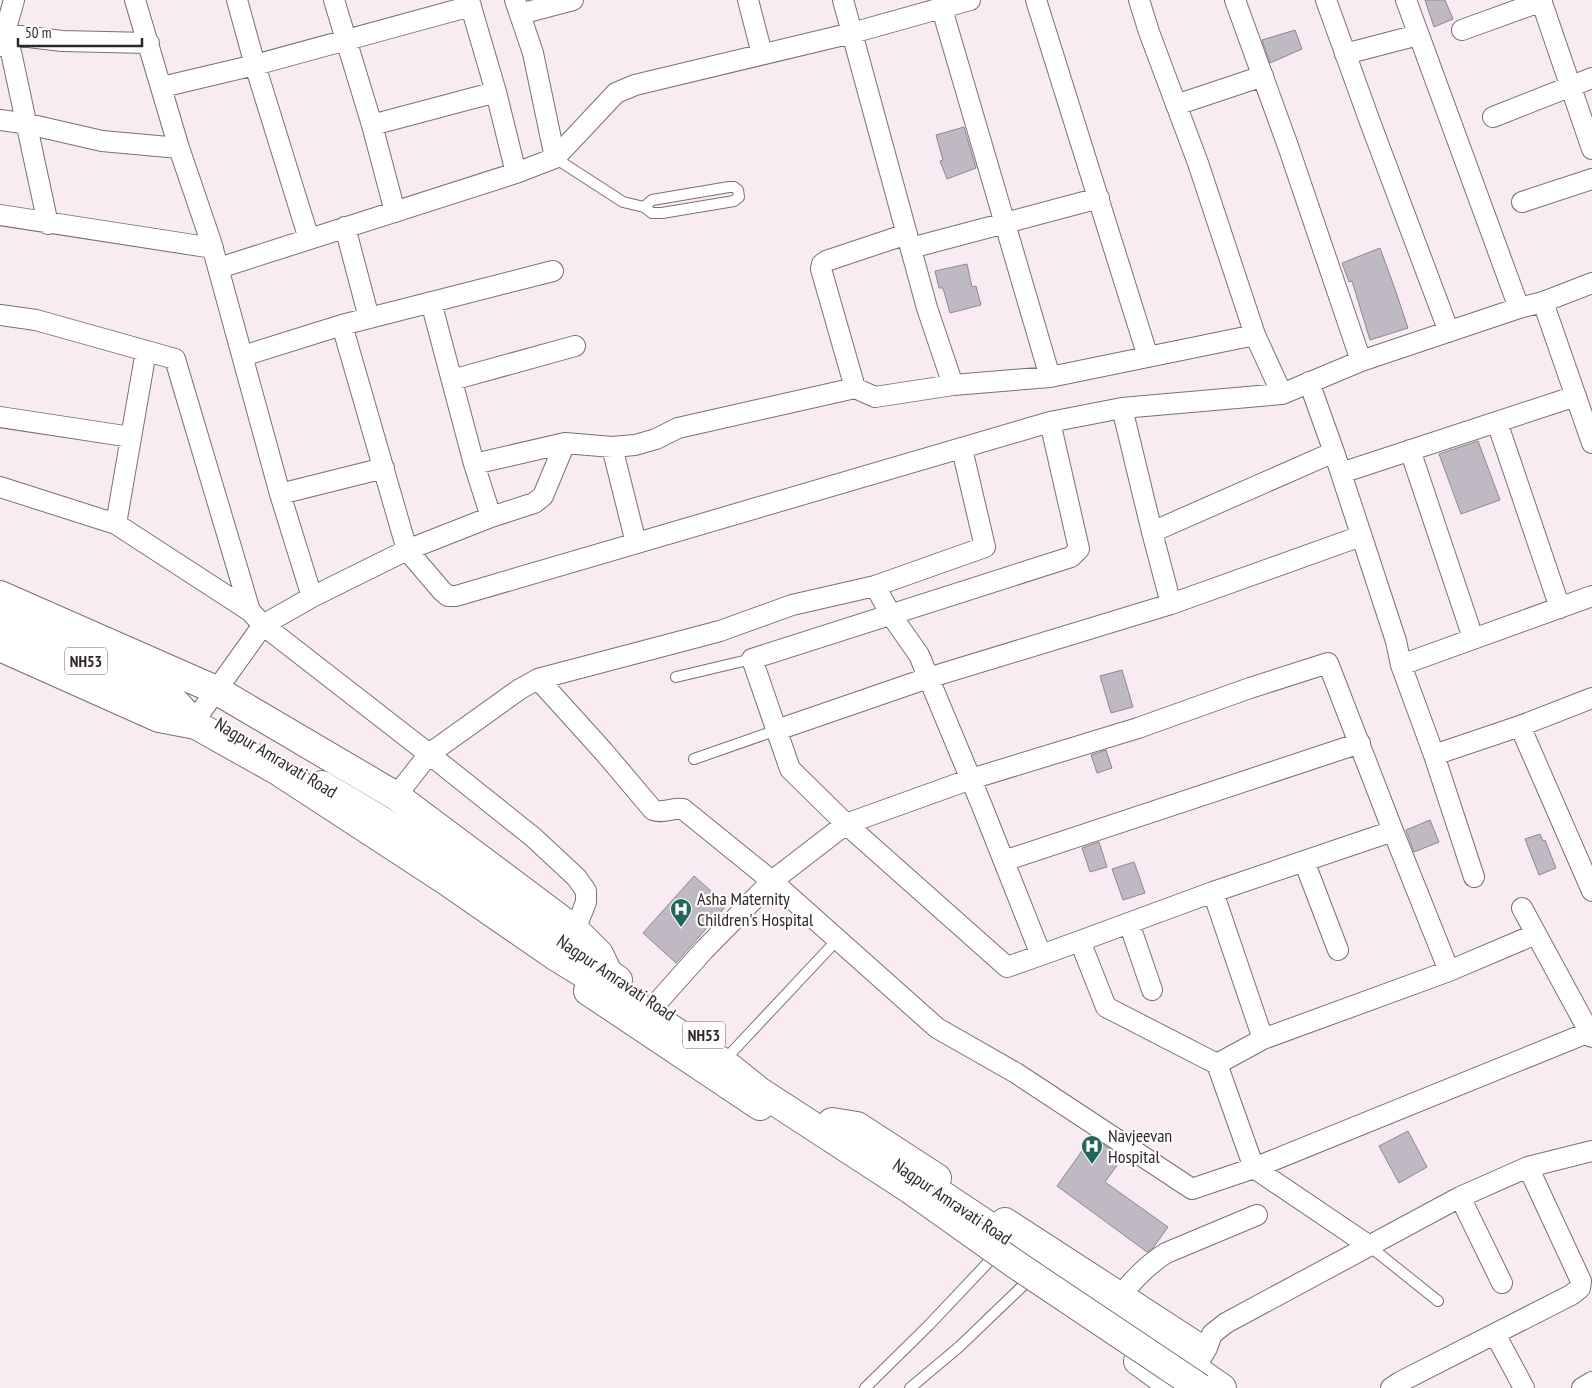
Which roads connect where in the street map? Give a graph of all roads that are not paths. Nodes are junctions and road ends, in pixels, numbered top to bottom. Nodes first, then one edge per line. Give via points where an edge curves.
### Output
1 (14, 0) edge
2 (135, 0) edge
3 (237, 0) edge
4 (334, 0) edge
5 (573, 0) edge
6 (748, 0) edge
7 (843, 0) edge
8 (970, 0) edge
9 (1036, 0) edge
10 (1139, 0) edge
11 (1235, 0) edge
12 (1326, 0) edge
13 (1406, 0) edge
14 (1541, 0) edge
15 (470, 3) edge
16 (518, 7) edge
17 (942, 9) junction
18 (1462, 30) dead end
19 (852, 33) junction
20 (1418, 35) junction
21 (345, 39) junction
22 (2, 41) edge
23 (149, 43) junction
24 (762, 54) junction
25 (1345, 54) junction
26 (254, 64) junction
27 (1263, 76) junction
28 (1592, 78) edge
29 (162, 87) junction
30 (1571, 87) junction
31 (496, 92) junction
32 (1176, 105) junction
33 (1493, 117) dead end
34 (0, 120) edge
35 (28, 124) junction
36 (372, 125) junction
37 (179, 148) junction
38 (1592, 148) edge
39 (556, 158) junction
40 (516, 173) junction
41 (1592, 179) edge
42 (1099, 198) junction
43 (1522, 202) dead end
44 (644, 207) junction
45 (396, 212) junction
46 (0, 215) edge
47 (1005, 223) junction
48 (48, 224) junction
49 (345, 227) junction
50 (309, 239) junction
51 (909, 241) junction
52 (213, 248) junction
53 (219, 268) junction
54 (553, 270) dead end
55 (1592, 283) edge
56 (431, 302) junction
57 (1543, 302) junction
58 (1519, 308) junction
59 (0, 315) edge
60 (369, 318) junction
61 (342, 325) junction
62 (1449, 332) junction
63 (1255, 335) junction
64 (575, 346) dead end
65 (146, 351) junction
66 (243, 356) junction
67 (1148, 357) junction
68 (1361, 361) junction
69 (1050, 376) junction
70 (452, 380) junction
71 (1309, 382) junction
72 (953, 385) junction
73 (855, 388) junction
74 (1282, 394) junction
75 (1576, 396) junction
76 (1122, 408) junction
77 (0, 417) edge
78 (1050, 422) junction
79 (1497, 422) junction
80 (131, 437) junction
81 (565, 443) junction
82 (1592, 443) edge
83 (612, 447) junction
84 (962, 448) junction
85 (1410, 450) junction
86 (1334, 452) junction
87 (474, 464) junction
88 (384, 468) junction
89 (1341, 473) junction
90 (0, 487) edge
91 (280, 494) junction
92 (491, 517) junction
93 (116, 524) junction
94 (1152, 532) junction
95 (1362, 536) junction
96 (636, 543) junction
97 (407, 550) junction
98 (874, 586) junction
99 (0, 595) edge
100 (1592, 596) edge
101 (312, 597) junction
102 (1171, 604) junction
103 (1560, 608) junction
104 (891, 615) junction
105 (257, 618) junction
106 (0, 622) edge
107 (1473, 638) junction
108 (0, 646) edge
109 (752, 659) junction
110 (1400, 665) junction
111 (676, 676) dead end
112 (538, 678) junction
113 (928, 678) junction
114 (216, 690) junction
115 (1592, 698) edge
116 (166, 709) junction
117 (198, 719) junction
118 (1520, 726) junction
119 (777, 730) junction
120 (1360, 743) junction
121 (429, 754) junction
122 (1434, 755) junction
123 (694, 759) dead end
124 (971, 779) junction
125 (396, 796) junction
126 (846, 824) junction
127 (1392, 831) junction
128 (1004, 861) junction
129 (1304, 861) junction
130 (1474, 877) dead end
131 (772, 881) junction
132 (1213, 892) junction
133 (1592, 892) edge
134 (1522, 908) dead end
135 (1129, 923) junction
136 (575, 930) junction
137 (1536, 934) junction
138 (837, 940) junction
139 (1080, 941) junction
140 (1338, 950) dead end
141 (1041, 955) junction
142 (1449, 971) junction
143 (608, 973) junction
144 (1152, 990) dead end
145 (655, 1005) junction
146 (1591, 1034) edge
147 (1263, 1039) junction
148 (732, 1052) junction
149 (1217, 1064) junction
150 (1592, 1150) edge
151 (1528, 1167) junction
152 (1254, 1168) junction
153 (1460, 1197) junction
154 (1258, 1215) dead end
155 (1013, 1235) junction
156 (1368, 1245) junction
157 (992, 1260) junction
158 (1049, 1260) junction
159 (1502, 1283) dead end
160 (1024, 1285) junction
161 (1120, 1296) junction
162 (1438, 1301) dead end
163 (1495, 1334) junction
164 (1195, 1374) edge
165 (1592, 1382) edge
166 (865, 1388) edge
167 (910, 1388) edge
168 (1175, 1388) edge
169 (1222, 1388) edge
170 (1391, 1388) edge
171 (1524, 1388) edge
172 (1582, 1388) edge

1 - 22 street
2 - 23 street
3 - 26 street
4 - 21 street
5 - 16 street
6 - 24 street
7 - 19 street
8 - 17 street
9 - 42 street
10 - 32 street
11 - 27 street
12 - 25 street
13 - 20 street
14 - 18 street
14 - 30 street
15 - 21 street
15 - 31 street
16 - 39 street
17 - 19 street
17 - 47 street
19 - 24 street
19 - 51 street
20 - 25 street
20 - 58 street
21 - 26 street
21 - 36 street
22 - 23 street
22 - 35 street via 8,44 11,52
23 - 29 street
24 - 39 street via 635,84 622,90
25 - 62 street
26 - 29 street
26 - 50 street
27 - 32 street
27 - 68 street
28 - 30 street
29 - 37 street
30 - 33 street
30 - 38 street
31 - 36 street
31 - 40 street
32 - 63 street
34 - 35 street
35 - 37 street via 102,141
35 - 48 street
36 - 45 street
37 - 52 street
39 - 40 street
39 - 44 lane via 623,202
40 - 45 street
41 - 43 street
42 - 47 street
42 - 67 street
44 - 44 lane via 652,213 662,213 725,202 738,197 738,190 729,187 652,200
45 - 49 street
46 - 48 street
47 - 51 street
47 - 69 street
48 - 52 street
49 - 50 street
49 - 60 street
50 - 53 street
51 - 72 street
51 - 73 street via 822,264
52 - 53 street
53 - 66 street
54 - 56 street
55 - 57 street
56 - 60 street
56 - 70 street
57 - 58 street
57 - 75 street
58 - 62 street
59 - 65 street via 36,320
60 - 61 street
61 - 66 street
61 - 88 street
62 - 68 street
63 - 67 street
63 - 74 street
64 - 70 street
65 - 80 street
65 - 105 street via 175,359
66 - 91 street
67 - 69 street
68 - 71 street
69 - 72 street
70 - 87 street
71 - 74 street
71 - 86 street
72 - 73 street via 875,397
73 - 83 street via 678,428 636,445
74 - 76 street
75 - 79 street
75 - 82 street
76 - 78 street
76 - 94 street
77 - 80 street
78 - 84 street
78 - 104 street via 1079,549 1076,554
79 - 85 street
79 - 103 street
80 - 93 street
81 - 83 street
81 - 87 street
81 - 92 street via 543,496 534,503
83 - 96 street
84 - 96 street
84 - 98 street via 985,547
85 - 89 street
85 - 107 street
86 - 89 street
86 - 94 street
87 - 92 street
88 - 91 street
88 - 97 street
89 - 95 street
90 - 93 street
91 - 101 street
92 - 97 street
93 - 105 street
94 - 102 street
95 - 102 street
95 - 110 street via 1396,641
96 - 97 street via 456,596 448,596
97 - 101 street
98 - 104 street
98 - 112 street via 792,605 720,632
99 - 114 main road
100 - 103 street
101 - 105 street
102 - 113 street
103 - 107 street
104 - 109 street
104 - 113 street via 919,656
105 - 114 street
105 - 121 street
106 - 116 main road, Nagpur Amravati Road / NH53
107 - 110 street
108 - 116 main road, Nagpur Amravati Road / NH53
109 - 111 lane
109 - 119 street
110 - 122 street
112 - 121 street
112 - 131 street via 653,810 683,809
113 - 119 street
113 - 124 street
114 - 117 street
114 - 125 main road
115 - 118 street
116 - 117 main road, Nagpur Amravati Road
116 - 157 main road, Nagpur Amravati Road / NH53
117 - 143 main road, Nagpur Amravati Road / NH53 via 376,817
117 - 164 main road, bridge via 555,956 724,1063 759,1092 912,1190 1015,1264
118 - 122 street
118 - 133 street
119 - 123 lane
119 - 126 street via 790,769
120 - 124 street via 1328,663 1138,728
120 - 127 street
120 - 128 street
121 - 125 street
121 - 136 street via 533,837 577,878 586,892 586,902
122 - 130 street
124 - 126 street
124 - 128 street
125 - 136 main road
126 - 131 street
126 - 141 street via 1007,967
127 - 129 street
127 - 142 street
128 - 141 street
129 - 132 street
129 - 140 street
131 - 138 street
131 - 145 street
132 - 135 street
132 - 147 street
134 - 137 street
135 - 139 street
135 - 144 street
136 - 143 main road via 599,954
137 - 142 street
137 - 146 street
138 - 148 lane
138 - 152 street via 937,1028 1016,1073 1192,1190
139 - 141 street
139 - 149 street via 1106,1007
142 - 147 street
143 - 145 main road, Nagpur Amravati Road / NH53
145 - 148 main road, Nagpur Amravati Road / NH53
146 - 152 street
147 - 149 street
148 - 155 main road, Nagpur Amravati Road / NH53 via 767,1080
149 - 152 street
150 - 151 street
151 - 153 street
151 - 163 street via 1581,1281 1580,1288
152 - 156 street
153 - 156 street
153 - 159 street
154 - 161 street via 1166,1253 1138,1274
155 - 157 lane
155 - 158 main road, Nagpur Amravati Road / NH53
156 - 162 lane
156 - 164 street via 1226,1323 1212,1334
157 - 160 main road, Nagpur Amravati Road / NH53
157 - 166 lane
158 - 160 lane
158 - 161 main road
158 - 164 main road, Nagpur Amravati Road / NH53
160 - 167 lane
160 - 168 main road, Nagpur Amravati Road / NH53
161 - 164 main road via 1197,1348
163 - 170 street
163 - 171 street
164 - 169 main road, Nagpur Amravati Road / NH53
165 - 172 street

